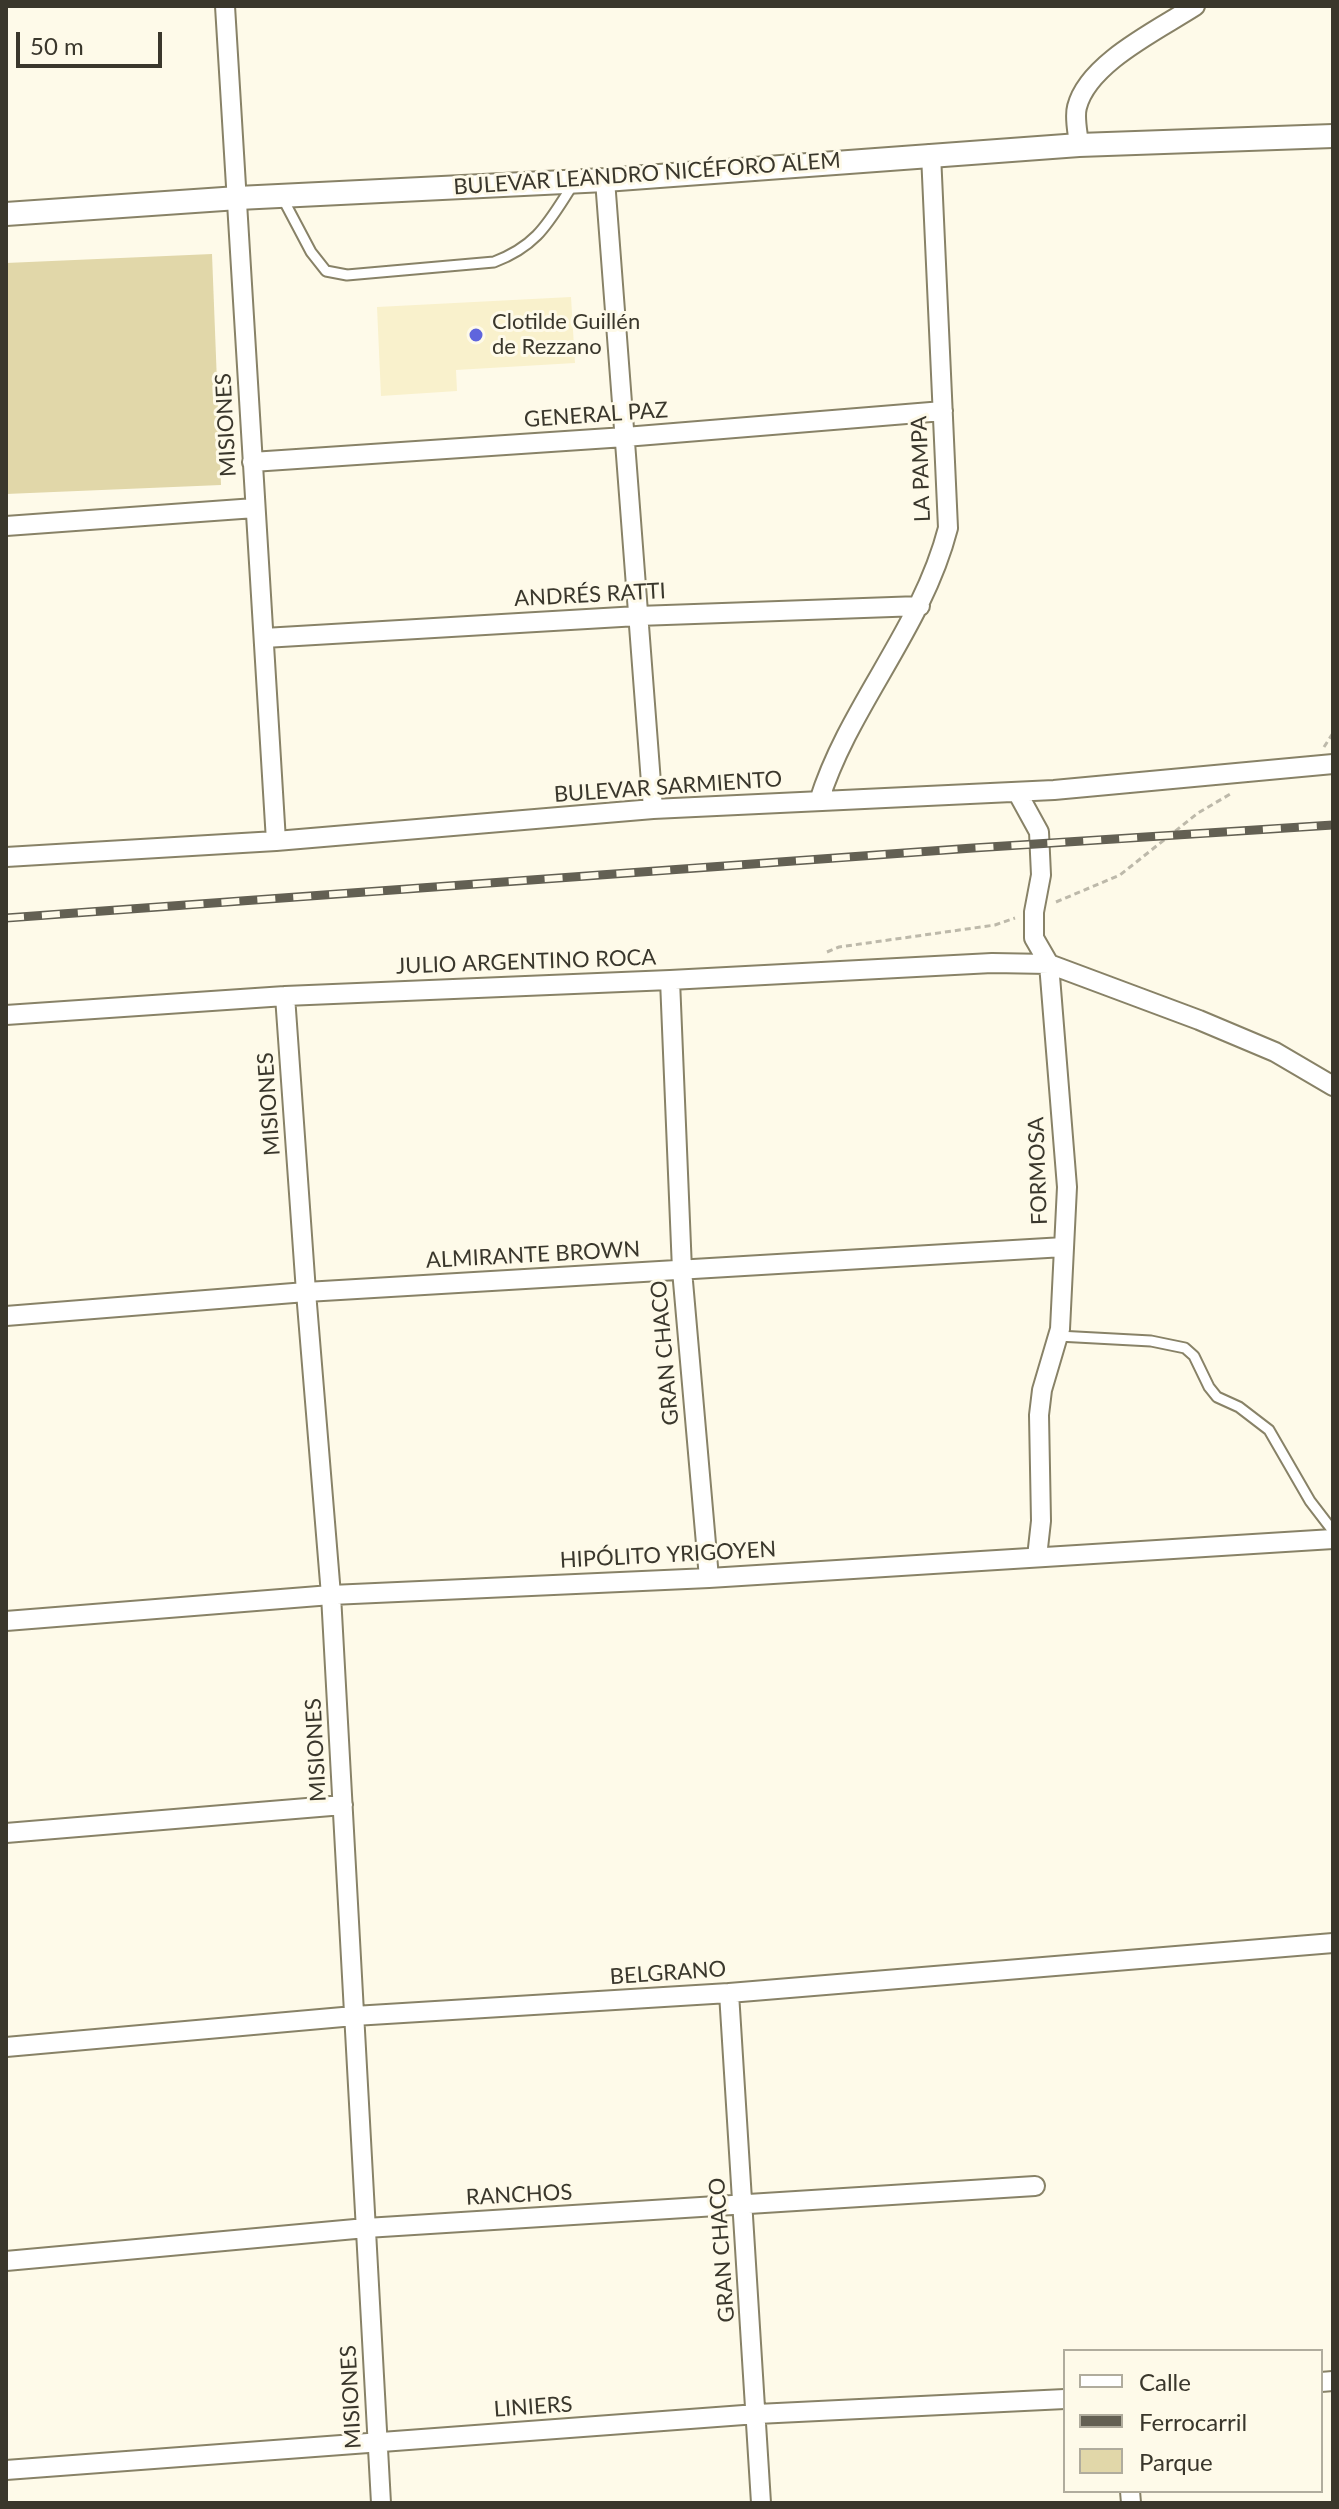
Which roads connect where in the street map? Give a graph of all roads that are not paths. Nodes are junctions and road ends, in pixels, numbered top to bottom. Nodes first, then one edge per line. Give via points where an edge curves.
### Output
1 (225, 6) edge
2 (1195, 6) edge
3 (1333, 136) edge
4 (1079, 145) junction
5 (931, 154) junction
6 (605, 180) junction
7 (575, 181) junction
8 (282, 196) junction
9 (238, 198) junction
10 (6, 214) edge
11 (943, 411) junction
12 (625, 437) junction
13 (252, 462) junction
14 (255, 508) junction
15 (6, 526) edge
16 (920, 606) junction
17 (638, 616) junction
18 (264, 638) junction
19 (1328, 756) edge
20 (1017, 792) junction
21 (819, 801) junction
22 (653, 809) junction
23 (276, 841) junction
24 (6, 857) edge
25 (1049, 964) junction
26 (670, 980) junction
27 (285, 996) junction
28 (6, 1015) edge
29 (1333, 1086) edge
30 (1064, 1247) junction
31 (682, 1270) junction
32 (306, 1292) junction
33 (6, 1316) edge
34 (1058, 1336) junction
35 (1333, 1531) edge
36 (1333, 1539) edge
37 (1037, 1557) junction
38 (709, 1578) junction
39 (331, 1595) junction
40 (6, 1621) edge
41 (343, 1805) junction
42 (6, 1833) edge
43 (1333, 1943) edge
44 (729, 1993) junction
45 (354, 2016) junction
46 (6, 2047) edge
47 (1035, 2186) dead end
48 (743, 2206) junction
49 (366, 2228) junction
50 (6, 2261) edge
51 (1063, 2399) edge
52 (757, 2414) junction
53 (377, 2443) junction
54 (6, 2470) edge
55 (381, 2503) edge
56 (761, 2503) edge

1 - 9 street, MISIONES
2 - 4 street via 1102,66 1089,80 1076,108
3 - 4 street, BULEVAR LEANDRO NICÉFORO ALEM
4 - 5 street, BULEVAR LEANDRO NICÉFORO ALEM
5 - 6 street, BULEVAR LEANDRO NICÉFORO ALEM
5 - 11 street, LA PAMPA
6 - 7 street, BULEVAR LEANDRO NICÉFORO ALEM
6 - 12 street
7 - 8 street, BULEVAR LEANDRO NICÉFORO ALEM
7 - 8 lane via 538,237 517,253 494,262 347,275 326,271
8 - 9 street, BULEVAR LEANDRO NICÉFORO ALEM
9 - 10 street, BULEVAR LEANDRO NICÉFORO ALEM
9 - 13 street, MISIONES
11 - 12 street, GENERAL PAZ
11 - 16 street, LA PAMPA via 948,528
12 - 13 street, GENERAL PAZ
12 - 17 street
13 - 14 street, MISIONES
14 - 15 street
14 - 18 street, MISIONES
16 - 17 street, ANDRÉS RATTI
16 - 21 street, LA PAMPA via 829,771
17 - 18 street, ANDRÉS RATTI
17 - 22 street
18 - 23 street, MISIONES
19 - 20 street, BULEVAR SARMIENTO
20 - 21 street, BULEVAR SARMIENTO
20 - 25 street, FORMOSA via 1039,832 1041,875 1034,938
21 - 22 street, BULEVAR SARMIENTO
22 - 23 street, BULEVAR SARMIENTO
23 - 24 street, BULEVAR SARMIENTO
25 - 26 street, JULIO ARGENTINO ROCA
25 - 29 street via 1275,1052
25 - 30 street, FORMOSA via 1067,1187
26 - 27 street, JULIO ARGENTINO ROCA
26 - 31 street, GRAN CHACO
27 - 28 street, JULIO ARGENTINO ROCA
27 - 32 street, MISIONES
30 - 31 street, ALMIRANTE BROWN
30 - 34 street, FORMOSA
31 - 32 street, ALMIRANTE BROWN
31 - 38 street, GRAN CHACO
32 - 33 street, ALMIRANTE BROWN
32 - 39 street, MISIONES
34 - 35 lane via 1185,1348 1217,1397 1269,1430
34 - 37 street, FORMOSA via 1039,1415
36 - 37 street, HIPÓLITO YRIGOYEN
37 - 38 street, HIPÓLITO YRIGOYEN
38 - 39 street, HIPÓLITO YRIGOYEN
39 - 40 street, HIPÓLITO YRIGOYEN
39 - 41 street, MISIONES
41 - 42 street
41 - 45 street, MISIONES
43 - 44 street, BELGRANO
44 - 45 street, BELGRANO
44 - 48 street, GRAN CHACO
45 - 46 street, BELGRANO
45 - 49 street, MISIONES
47 - 48 street, RANCHOS
48 - 49 street, RANCHOS
48 - 52 street, GRAN CHACO
49 - 50 street, RANCHOS
49 - 53 street, MISIONES
51 - 52 street, LINIERS
52 - 53 street, LINIERS
52 - 56 street, GRAN CHACO
53 - 54 street, LINIERS
53 - 55 street, MISIONES

